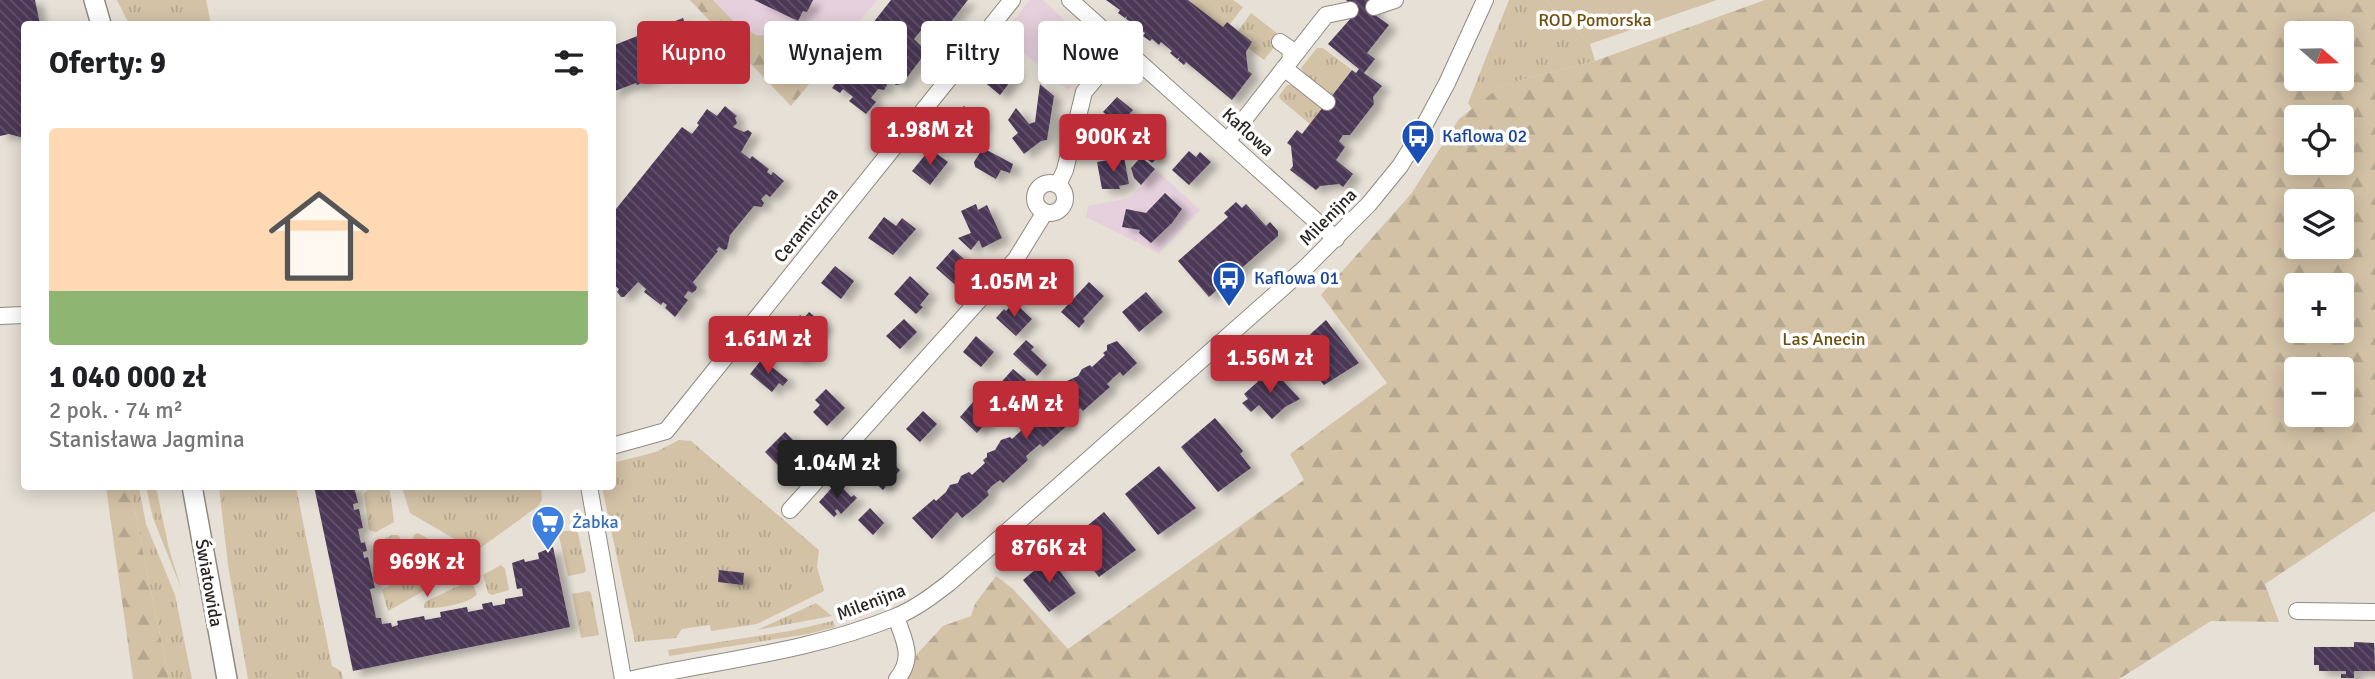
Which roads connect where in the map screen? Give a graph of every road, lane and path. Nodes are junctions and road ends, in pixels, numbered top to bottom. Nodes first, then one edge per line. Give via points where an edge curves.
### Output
1 (94, 0) edge
2 (1012, 0) edge
3 (1070, 0) edge
4 (1395, 0) edge
5 (1485, 0) edge
6 (1374, 7) dead end
7 (1350, 10) dead end
8 (99, 21) edge
9 (1093, 21) edge
10 (1280, 42) dead end
11 (1287, 63) junction
12 (1143, 65) edge
13 (1091, 84) edge
14 (1327, 102) dead end
15 (1228, 140) junction
16 (1336, 239) junction
17 (21, 315) edge
18 (0, 316) edge
19 (616, 445) edge
20 (193, 490) edge
21 (590, 490) edge
22 (790, 510) dead end
23 (2297, 611) dead end
24 (2375, 611) edge
25 (896, 617) junction
26 (227, 679) edge
27 (623, 679) edge
28 (634, 679) edge
29 (897, 679) edge

1 - 8 street
2 - 19 street, Ceramiczna via 666,430
3 - 9 street, Kaflowa
4 - 6 street
5 - 16 street, Milenijna via 1418,139 1401,166
7 - 11 street via 1326,15
10 - 11 street via 1290,49
11 - 14 street
11 - 15 street
12 - 15 street, Kaflowa
13 - 22 street via 1084,92 1065,170 1058,185 1042,185 1036,194 1037,205 1045,212 1016,259
15 - 16 street, Kaflowa
16 - 25 street, Milenijna via 979,559 924,602
17 - 18 street
20 - 26 street, Światowida
21 - 27 street
23 - 24 street
25 - 28 street, Milenijna via 803,646
25 - 29 street via 908,652 908,662

